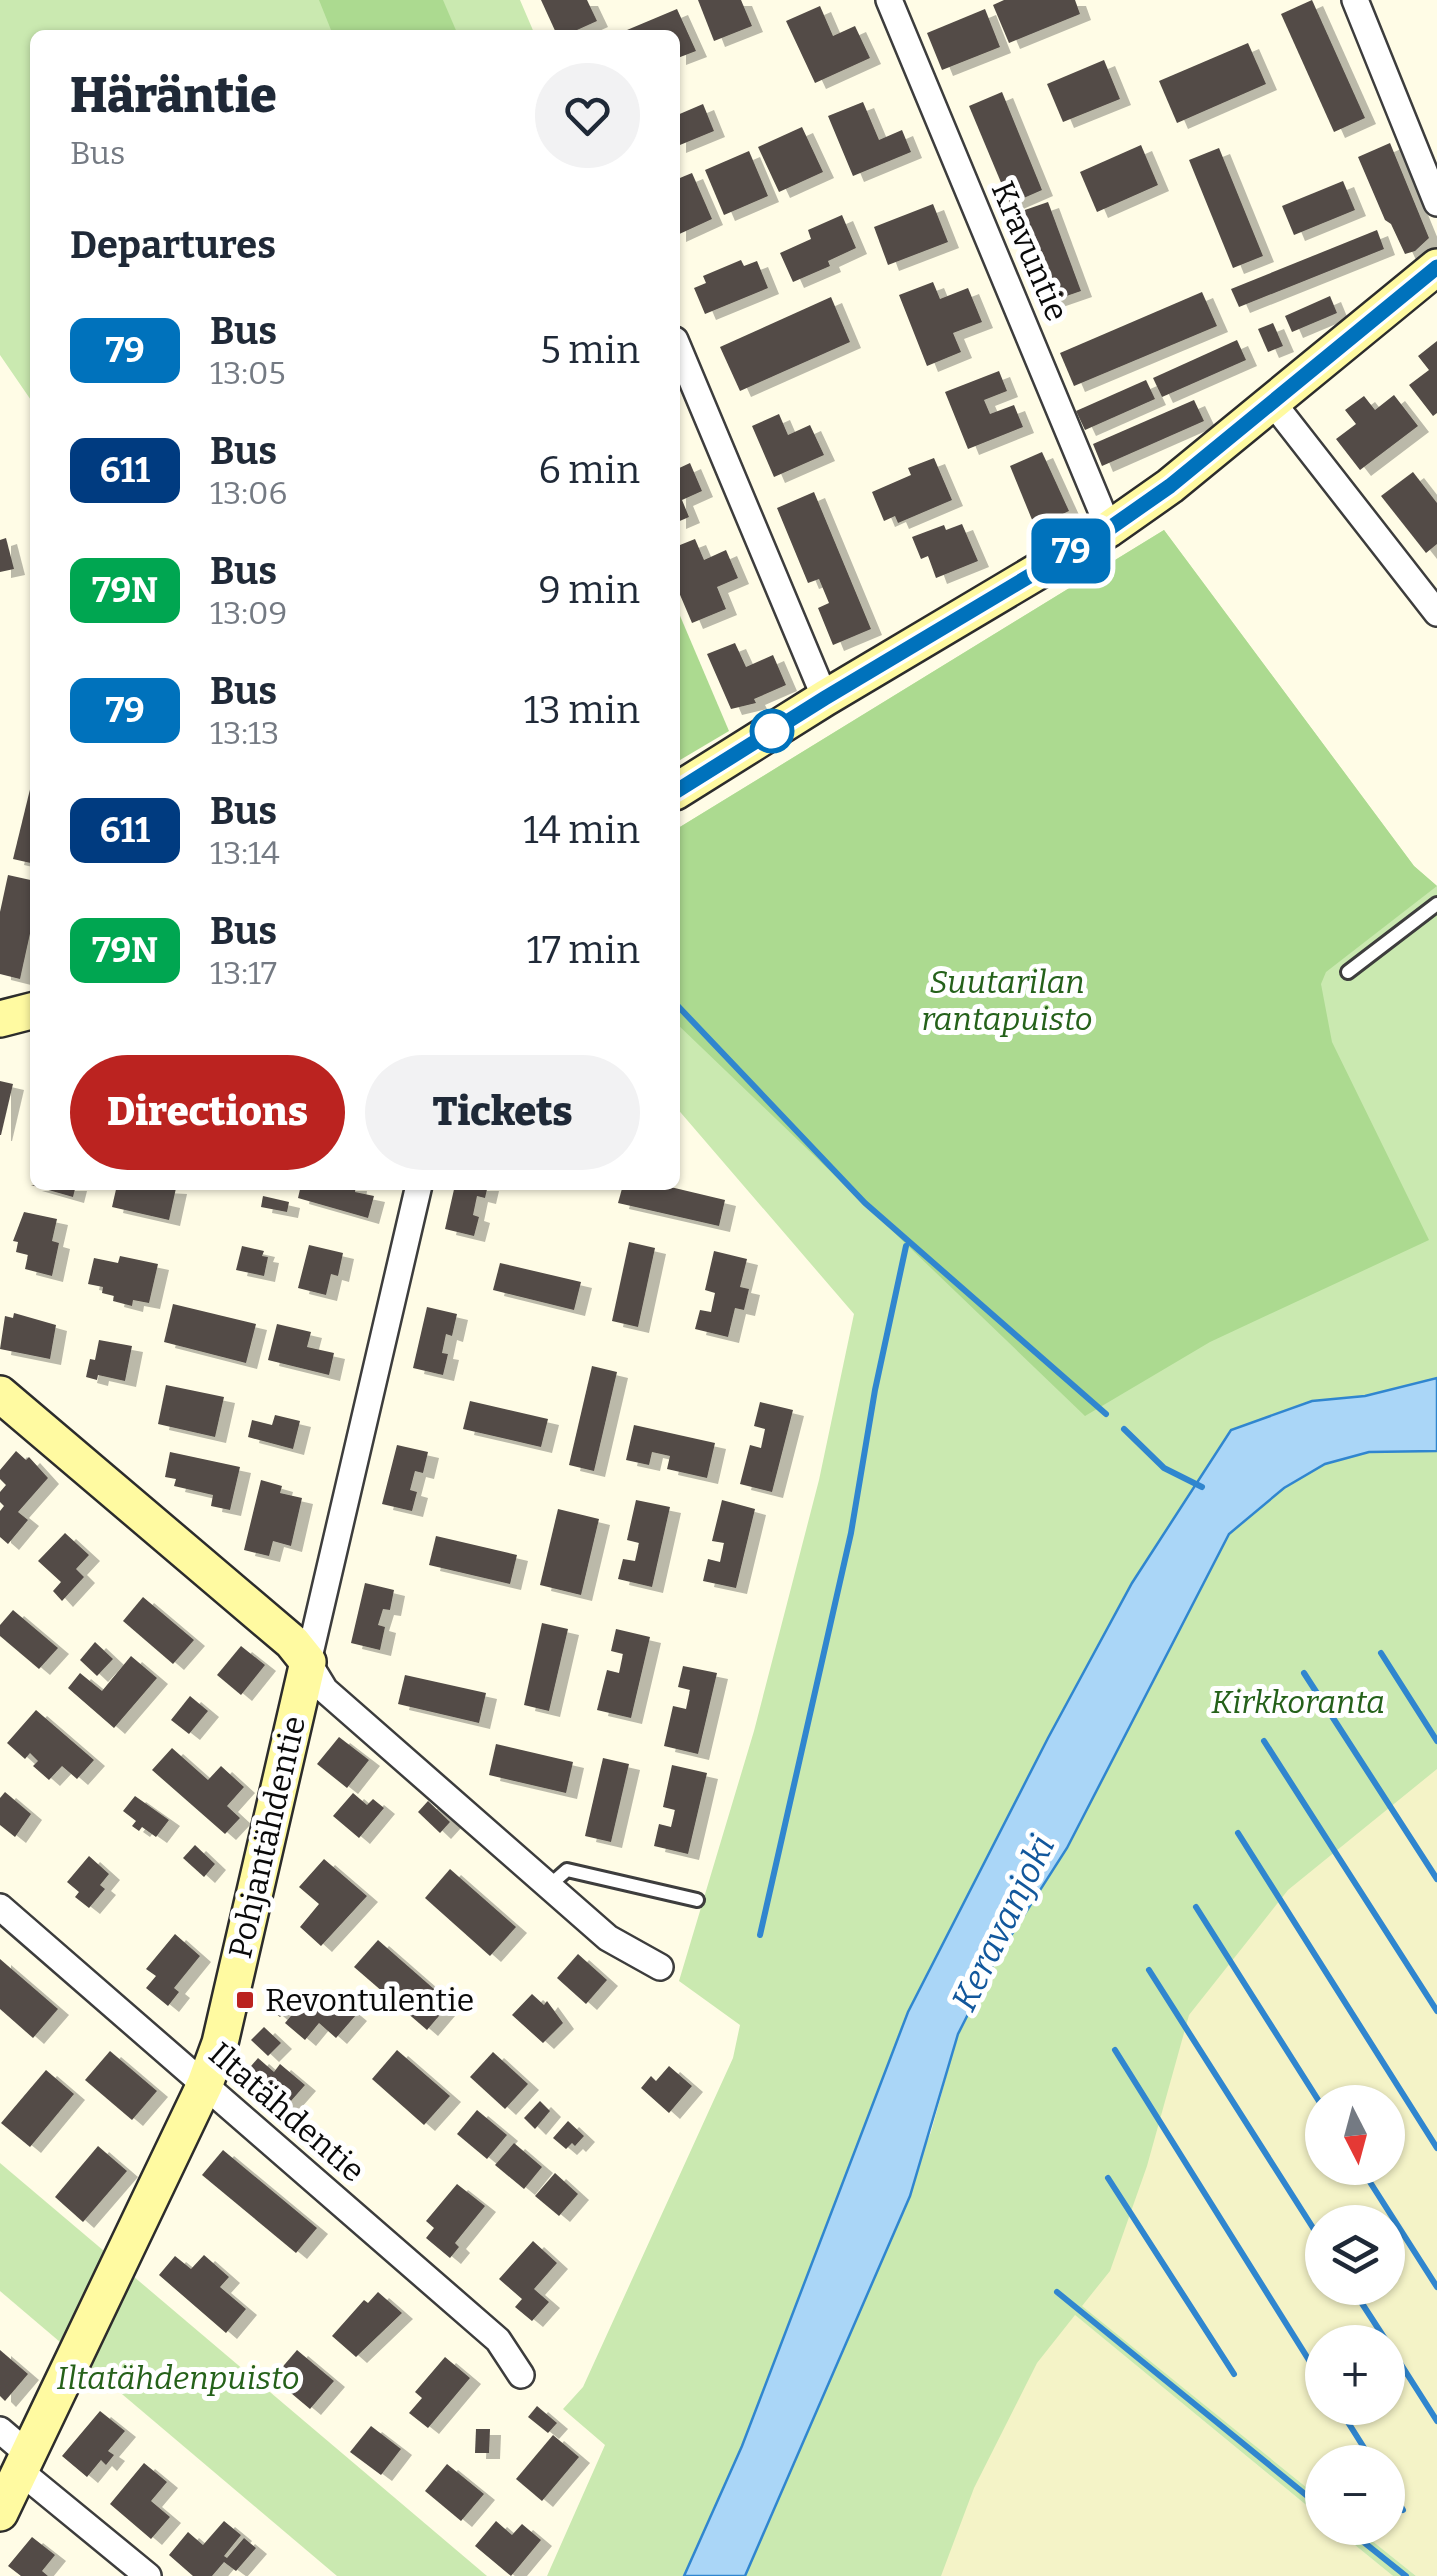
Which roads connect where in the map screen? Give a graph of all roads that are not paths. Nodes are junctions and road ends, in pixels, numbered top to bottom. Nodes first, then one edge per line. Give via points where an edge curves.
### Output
1 (889, 0) edge
2 (1355, 0) edge
3 (1437, 203) edge
4 (1437, 267) edge
5 (680, 352) edge
6 (1273, 402) junction
7 (1110, 528) junction
8 (1437, 613) edge
9 (825, 698) junction
10 (680, 789) edge
11 (1437, 904) edge
12 (1348, 972) dead end
13 (30, 1011) edge
14 (0, 1018) edge
15 (418, 1190) edge
16 (0, 1394) edge
17 (308, 1662) junction
18 (550, 1885) junction
19 (697, 1900) dead end
20 (0, 1907) edge
21 (660, 1967) dead end
22 (205, 2084) junction
23 (521, 2375) dead end
24 (0, 2430) edge
25 (24, 2462) junction
26 (0, 2513) edge
27 (148, 2576) edge

1 - 7 street, Kravuntie
2 - 3 street
4 - 6 street
5 - 9 street
6 - 7 street
6 - 8 street
7 - 9 street
9 - 10 street
11 - 12 lane
13 - 14 street
15 - 17 street, Pohjantähdentie
16 - 17 street
17 - 18 street via 325,1690
17 - 22 street, Pohjantähdentie
18 - 19 lane via 566,1870
18 - 21 street via 608,1938
20 - 22 street, Iltatähdentie
22 - 23 street, Iltatähdentie via 498,2340
22 - 25 street, Pohjantähdentie
24 - 25 street
25 - 26 street, Pohjantähdentie
25 - 27 street

